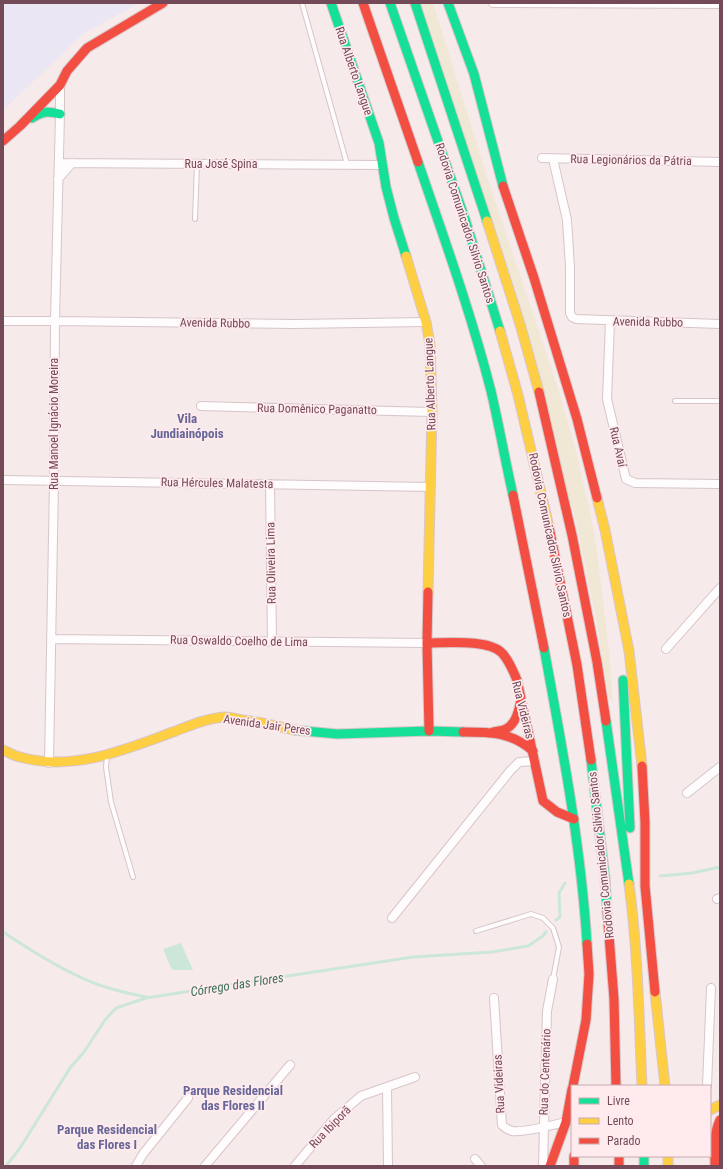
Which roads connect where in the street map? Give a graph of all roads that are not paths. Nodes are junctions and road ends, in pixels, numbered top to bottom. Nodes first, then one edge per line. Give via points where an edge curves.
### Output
1 (163, 3) edge
2 (302, 3) edge
3 (331, 3) edge
4 (363, 3) edge
5 (390, 3) edge
6 (415, 3) edge
7 (448, 3) edge
8 (493, 3) edge
9 (720, 4) edge
10 (60, 85) junction
11 (60, 114) junction
12 (20, 126) junction
13 (3, 141) edge
14 (542, 158) dead end
15 (553, 159) junction
16 (720, 162) edge
17 (59, 163) junction
18 (72, 163) junction
19 (198, 164) junction
20 (346, 164) junction
21 (383, 165) junction
22 (58, 179) junction
23 (195, 219) dead end
24 (55, 320) junction
25 (3, 321) edge
26 (610, 321) junction
27 (426, 322) junction
28 (720, 324) edge
29 (675, 401) dead end
30 (720, 401) edge
31 (201, 406) dead end
32 (432, 412) junction
33 (3, 480) edge
34 (54, 480) junction
35 (270, 484) junction
36 (720, 484) edge
37 (431, 487) junction
38 (605, 530) junction
39 (720, 588) edge
40 (51, 639) junction
41 (272, 642) junction
42 (427, 643) junction
43 (666, 649) dead end
44 (522, 698) junction
45 (429, 731) junction
46 (492, 732) junction
47 (3, 750) edge
48 (533, 751) junction
49 (107, 756) junction
50 (535, 761) junction
51 (49, 763) junction
52 (720, 767) edge
53 (687, 793) dead end
54 (574, 819) junction
55 (133, 877) dead end
56 (631, 901) junction
57 (392, 918) dead end
58 (476, 931) dead end
59 (553, 979) joint
60 (711, 988) dead end
61 (494, 998) dead end
62 (290, 1065) dead end
63 (415, 1077) dead end
64 (573, 1085) edge
65 (582, 1085) edge
66 (616, 1085) edge
67 (642, 1085) edge
68 (665, 1085) edge
69 (707, 1085) edge
70 (387, 1087) junction
71 (188, 1098) dead end
72 (571, 1101) edge
73 (720, 1105) edge
74 (711, 1110) edge
75 (720, 1120) edge
76 (569, 1122) edge
77 (543, 1127) junction
78 (706, 1157) edge
79 (476, 1159) dead end
80 (136, 1166) edge
81 (205, 1166) edge
82 (294, 1166) edge
83 (388, 1166) edge
84 (481, 1166) edge
85 (543, 1166) edge
86 (550, 1166) edge
87 (711, 1166) edge
88 (715, 1166) edge

1 - 10 main road via 87,48 67,71
2 - 20 lane
3 - 21 main road, Rua Alberto Langue via 379,143
4 - 54 main road via 458,277 490,392 541,631
5 - 66 main road, Rodovia Comunicador Silvio Santos via 465,219 498,324 518,394 550,529 577,665 594,782 606,885 614,999
6 - 56 main road, Rodovia Comunicador Silvio Santos via 486,217 540,394 597,662
7 - 38 main road via 474,74 505,192 577,420
8 - 9 street
10 - 11 street, Rua Manoel Ignácio Moreira
10 - 12 main road
11 - 12 main road via 40,112
11 - 17 street, Rua Manoel Ignácio Moreira
12 - 13 main road
14 - 15 street, Rua Legionários da Pátria
15 - 16 street, Rua Legionários da Pátria
15 - 26 street, Avenida Rubbo via 566,220 570,313 576,319
17 - 18 street, Rua José Spina
17 - 22 street, Rua Manoel Ignácio Moreira
18 - 19 street, Rua José Spina
18 - 22 street
19 - 20 street, Rua José Spina
19 - 23 lane
20 - 21 street, Rua José Spina
21 - 27 main road, Rua Alberto Langue via 394,218
22 - 24 street, Rua Manoel Ignácio Moreira
24 - 25 street, Avenida Rubbo
24 - 27 street, Avenida Rubbo via 295,324
24 - 34 street, Rua Manoel Ignácio Moreira
26 - 28 street, Avenida Rubbo
26 - 36 street, Rua Avaí via 607,399 626,479 635,483
27 - 32 main road, Rua Alberto Langue via 430,344
29 - 30 lane
31 - 32 street, Rua Domênico Paganatto
32 - 37 main road, Rua Alberto Langue
33 - 34 street, Rua Hércules Malatesta
34 - 35 street, Rua Hércules Malatesta
34 - 40 street, Rua Manoel Ignácio Moreira
35 - 37 street, Rua Hércules Malatesta
35 - 41 street, Rua Oliveira Lima
37 - 42 main road, Rua Alberto Langue
38 - 56 main road via 607,568 622,671
38 - 68 main road via 629,652 641,752 645,886
39 - 43 street
40 - 41 street, Rua Oswaldo Coelho de Lima
40 - 51 street, Rua Manoel Ignácio Moreira
41 - 42 street, Rua Oswaldo Coelho de Lima
42 - 44 main road, Rua Videiras via 482,644 496,648 504,654 511,666
42 - 45 main road, Rua Alberto Langue
44 - 46 main road, Avenida Jair Peres via 518,714 512,724 506,729
44 - 48 main road, Rua Videiras
45 - 46 main road, Avenida Jair Peres
45 - 49 main road, Avenida Jair Peres via 337,734 300,731 226,717 192,725
46 - 48 main road, Avenida Jair Peres via 516,739
47 - 51 main road, Avenida Jair Peres via 22,758
48 - 50 main road
49 - 51 main road, Avenida Jair Peres
49 - 55 lane via 106,766 112,802
50 - 54 main road via 543,801 558,813
50 - 57 street via 519,762 510,770
52 - 53 street
54 - 64 main road via 586,918 589,974 586,1020
54 - 65 main road via 582,829 585,848 597,988
56 - 67 main road, Rodovia Comunicador Silvio Santos
58 - 59 lane via 531,914 543,918 553,928 558,946
59 - 77 street, Rua do Centenário via 547,1011
60 - 69 street
61 - 77 street, Rua Videiras via 502,1125 513,1131
62 - 81 street
63 - 70 street, Rua Ibiporã
70 - 82 street, Rua Ibiporã via 361,1096 334,1120
70 - 83 street
71 - 80 street
72 - 76 main road
73 - 74 main road
75 - 88 main road via 715,1134
76 - 77 street
76 - 86 main road
77 - 85 street, Rua do Centenário
78 - 87 main road
79 - 84 street

